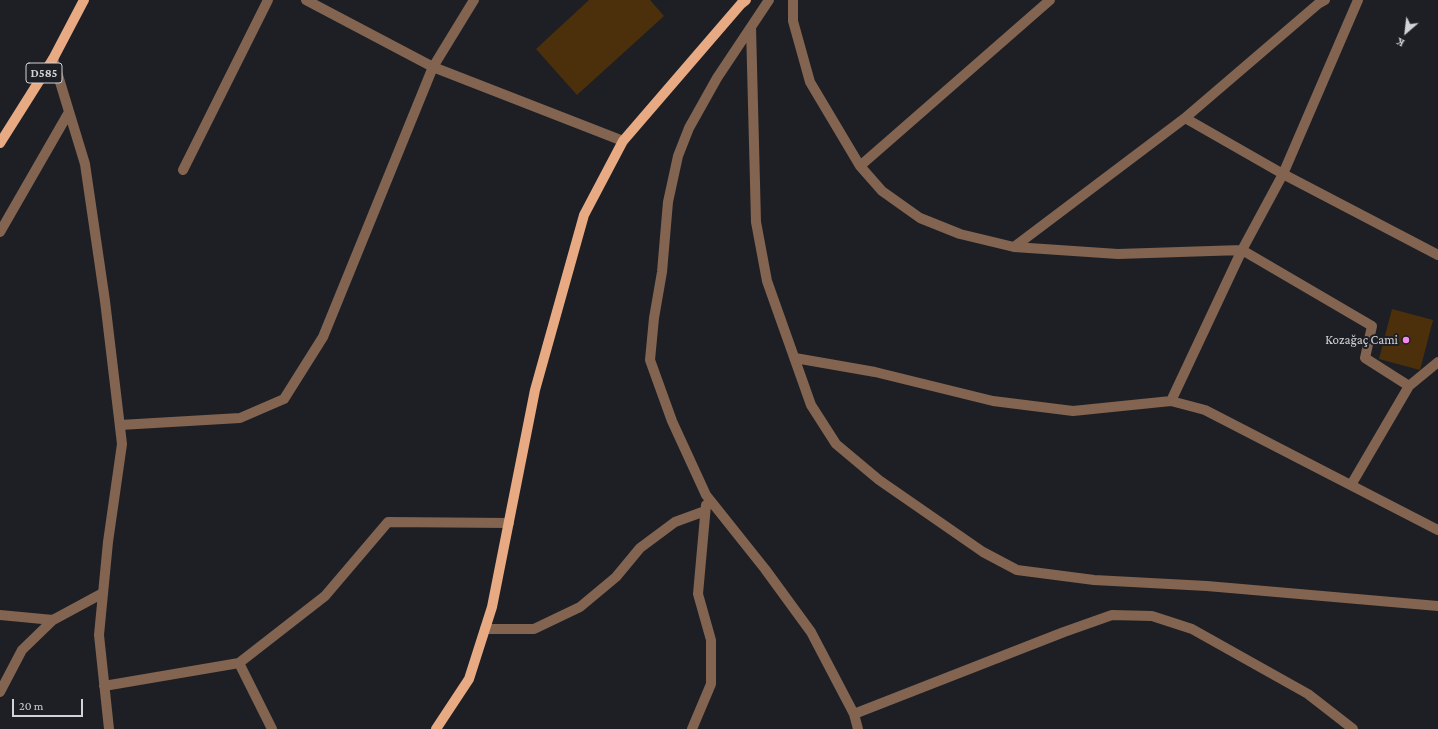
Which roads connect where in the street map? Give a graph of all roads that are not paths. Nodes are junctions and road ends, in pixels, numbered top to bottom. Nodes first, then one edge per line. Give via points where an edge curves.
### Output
1 (84, 0) edge
2 (268, 0) edge
3 (306, 0) edge
4 (474, 0) edge
5 (746, 0) edge
6 (769, 0) edge
7 (793, 0) edge
8 (1050, 0) edge
9 (1325, 0) edge
10 (1358, 0) edge
11 (750, 27) junction
12 (53, 59) junction
13 (433, 67) junction
14 (69, 112) junction
15 (1185, 118) junction
16 (623, 141) junction
17 (0, 143) edge
18 (860, 166) junction
19 (183, 170) dead end
20 (1283, 174) junction
21 (0, 232) edge
22 (1438, 244) edge
23 (1014, 247) junction
24 (1242, 250) junction
25 (1436, 254) edge
26 (795, 358) junction
27 (1438, 362) edge
28 (1409, 386) junction
29 (1171, 401) junction
30 (120, 425) junction
31 (1351, 485) junction
32 (706, 495) junction
33 (705, 511) junction
34 (509, 523) junction
35 (1438, 530) edge
36 (103, 593) junction
37 (1438, 606) edge
38 (0, 615) edge
39 (52, 620) junction
40 (485, 629) junction
41 (239, 663) junction
42 (104, 686) junction
43 (0, 692) edge
44 (854, 714) junction
45 (109, 729) edge
46 (272, 729) edge
47 (436, 729) edge
48 (692, 729) edge
49 (858, 729) edge
50 (1353, 729) edge

1 - 12 main road, D585
2 - 19 street
3 - 13 street
4 - 13 street
5 - 16 main road
6 - 11 street
7 - 18 street via 793,21 810,82
8 - 18 street
9 - 15 street
10 - 20 street
11 - 26 street via 756,222 767,281
11 - 32 street via 710,90 689,128 678,156 668,202 650,360 672,421
12 - 14 street
12 - 17 main road, D585
13 - 16 street
13 - 30 street via 323,337 284,399 240,418
14 - 21 street
14 - 30 street via 85,164
15 - 20 street
15 - 23 street
16 - 34 main road via 584,214 535,390
18 - 23 street via 882,191 920,218 960,234
20 - 24 street
20 - 25 street
22 - 25 street
23 - 24 street via 1118,254
24 - 28 street via 1372,326 1365,358
24 - 29 street
26 - 29 street via 876,372 993,401 1074,411
26 - 37 street via 811,405 836,444 892,489 984,552 1017,570 1094,580 1207,586
27 - 28 street
28 - 31 street
29 - 31 street via 1205,410
30 - 36 street via 122,444
31 - 35 street
32 - 33 street
32 - 44 street via 811,632
33 - 40 street via 675,522 640,548 616,577 580,607 534,629
33 - 48 street via 698,594 710,640 711,684
34 - 40 main road
34 - 41 street via 388,522 325,596
36 - 39 street
36 - 42 street via 99,635
38 - 39 street
39 - 43 street via 22,650
40 - 47 main road via 469,679
41 - 42 street
41 - 46 street
42 - 45 street
44 - 49 street
44 - 50 street via 1112,615 1152,616 1192,629 1301,690

